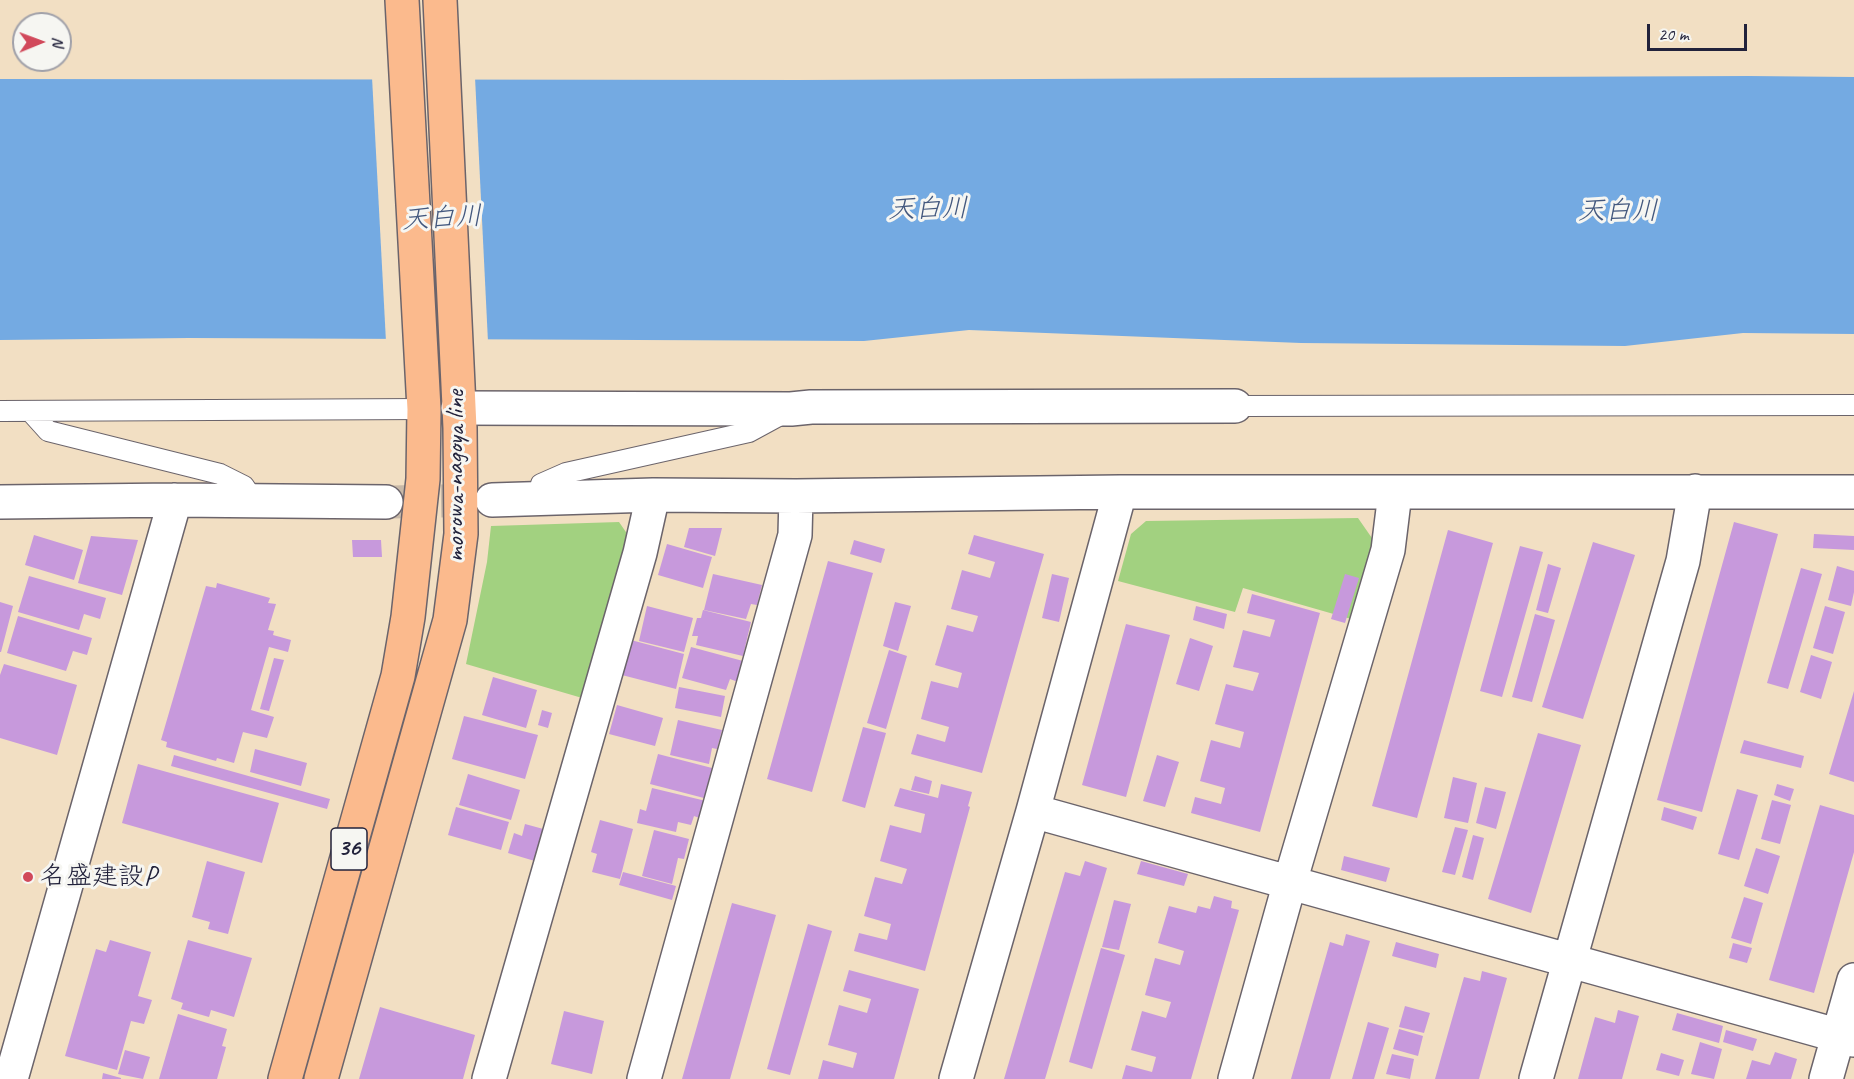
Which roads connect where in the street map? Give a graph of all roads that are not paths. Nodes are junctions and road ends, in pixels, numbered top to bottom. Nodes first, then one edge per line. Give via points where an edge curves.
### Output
1 (402, 0) edge
2 (440, 0) edge
3 (458, 401) junction
4 (424, 402) junction
5 (1854, 405) edge
6 (1235, 406) joint
7 (791, 409) junction
8 (0, 411) edge
9 (30, 411) junction
10 (1695, 491) junction
11 (1120, 492) junction
12 (1854, 492) edge
13 (1395, 493) junction
14 (653, 495) junction
15 (796, 496) junction
16 (537, 499) junction
17 (175, 500) junction
18 (492, 500) tunnel mouth
19 (254, 501) junction
20 (0, 502) edge
21 (386, 502) tunnel mouth
22 (1033, 811) junction
23 (1290, 882) junction
24 (1570, 960) junction
25 (1854, 980) edge
26 (1846, 1038) edge
27 (11, 1079) edge
28 (285, 1079) edge
29 (321, 1079) edge
30 (489, 1079) edge
31 (644, 1079) edge
32 (956, 1079) edge
33 (1234, 1079) edge
34 (1536, 1079) edge
35 (1826, 1079) edge

1 - 4 main road, morowa-nagoya line / 36
2 - 3 main road, morowa-nagoya line / 36
3 - 7 street
3 - 29 main road, morowa-nagoya line / 36 via 461,534 450,620
4 - 9 lane
4 - 28 main road, morowa-nagoya line / 36 via 423,480 398,676
5 - 6 lane
6 - 7 street
7 - 16 lane via 749,432 566,473 541,484
8 - 9 lane
9 - 19 lane via 48,431 220,474 244,486
10 - 12 street
10 - 13 street
10 - 24 street via 1683,561
11 - 13 street
11 - 15 street
11 - 22 street
13 - 23 street via 1388,550
14 - 15 street
14 - 16 street
14 - 30 street via 640,553
15 - 31 street via 795,535
16 - 18 street
17 - 19 street
17 - 20 street
17 - 27 street
19 - 21 street
22 - 23 street
22 - 32 street
23 - 24 street
23 - 33 street
24 - 26 street
24 - 34 street
25 - 26 street
26 - 35 street

